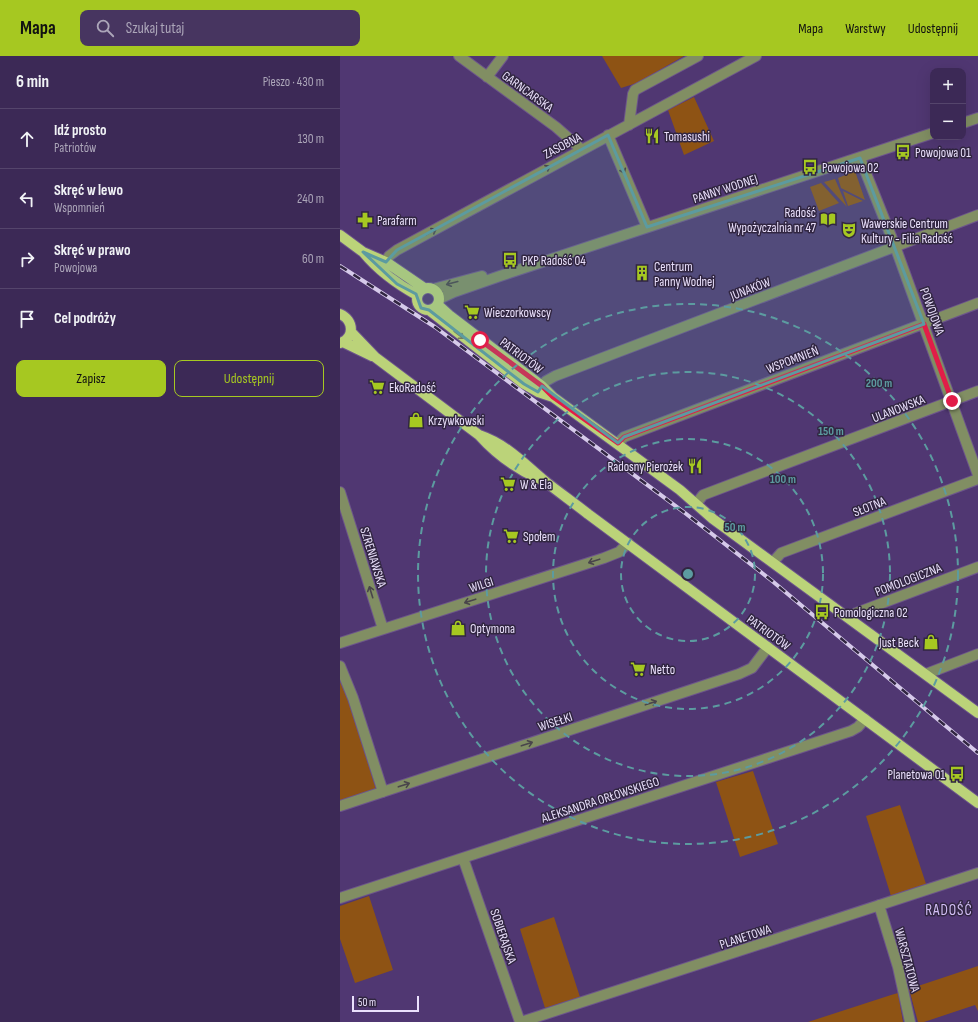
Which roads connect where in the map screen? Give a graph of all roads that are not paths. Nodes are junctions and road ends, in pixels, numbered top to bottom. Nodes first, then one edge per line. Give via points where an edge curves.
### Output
1 (460, 56) edge
2 (502, 56) edge
3 (698, 56) edge
4 (756, 56) edge
5 (487, 77) junction
6 (978, 118) edge
7 (966, 122) edge
8 (629, 125) junction
9 (930, 134) edge
10 (608, 135) junction
11 (581, 150) junction
12 (860, 158) junction
13 (978, 215) edge
14 (647, 228) junction
15 (340, 235) edge
16 (896, 246) junction
17 (363, 252) junction
18 (386, 262) junction
19 (526, 267) junction
20 (425, 291) junction
21 (978, 303) edge
22 (435, 305) junction
23 (340, 314) edge
24 (924, 324) junction
25 (351, 332) junction
26 (341, 343) edge
27 (375, 358) junction
28 (540, 389) junction
29 (978, 391) edge
30 (952, 401) junction
31 (618, 443) junction
32 (978, 475) edge
33 (978, 479) edge
34 (340, 492) edge
35 (696, 504) junction
36 (628, 543) junction
37 (773, 562) junction
38 (978, 567) edge
39 (849, 618) junction
40 (383, 629) junction
41 (340, 643) edge
42 (768, 647) junction
43 (978, 654) edge
44 (340, 666) edge
45 (926, 674) junction
46 (978, 713) edge
47 (865, 719) junction
48 (383, 792) junction
49 (978, 803) edge
50 (340, 806) edge
51 (463, 858) junction
52 (978, 872) edge
53 (340, 898) edge
54 (879, 905) junction
55 (520, 1022) edge
56 (910, 1022) edge

1 - 5 street, GARNCARSKA
2 - 5 street
3 - 8 street via 635,90
4 - 8 street, ZASOBNA
5 - 11 street, GARNCARSKA via 556,127
6 - 7 street
8 - 10 street, ZASOBNA
9 - 12 street, PANNY WODNEJ
10 - 11 street, ZASOBNA
10 -> 14 street
18 -> 11 street, ZASOBNA via 397,250
12 - 14 street, PANNY WODNEJ
12 - 16 street, POWOJOWA
13 - 16 street, JUNAKÓW
14 - 19 street, PANNY WODNEJ
15 - 17 main road
16 - 24 street, POWOJOWA
16 - 28 street, JUNAKÓW via 555,376 546,381
17 - 18 main road
17 - 20 main road via 397,284
18 - 20 main road
19 -> 20 street, PANNY WODNEJ via 450,283
19 - 22 street, PANNY WODNEJ via 454,292
20 - 22 main road via 438,294
20 - 22 main road via 417,302 419,306
21 - 24 street, WSPOMNIEŃ
22 - 28 main road, PATRIOTÓW via 519,380
23 - 25 main road, PATRIOTÓW via 348,320
24 - 30 street, POWOJOWA
24 - 31 street, WSPOMNIEŃ via 624,437
25 - 26 main road
25 - 27 main road, PATRIOTÓW
26 - 27 main road, PATRIOTÓW
27 - 36 main road, PATRIOTÓW via 479,434 506,459 545,482
28 - 31 main road, PATRIOTÓW
29 - 30 street, ULANOWSKA
30 - 32 street, POWOJOWA
30 - 35 street, ULANOWSKA via 703,495
31 - 35 main road, PATRIOTÓW
33 - 37 street, SŁOTNA via 781,553
40 -> 34 street, SZRENIAWSKA
35 - 37 main road, PATRIOTÓW
36 -> 40 street, WILGI via 619,552 604,558
36 - 42 main road, PATRIOTÓW
37 - 39 main road, PATRIOTÓW
38 - 39 street, POMOLOGICZNA via 856,613
39 - 45 main road, PATRIOTÓW
40 - 41 street, WILGI
42 - 47 main road, PATRIOTÓW
48 -> 42 street, WISEŁKI via 747,671
43 - 45 street
44 - 48 street
45 - 46 main road, PATRIOTÓW
47 - 49 main road, PATRIOTÓW
47 - 51 street, ALEKSANDRA ORŁOWSKIEGO via 851,731
48 - 50 street, WISEŁKI
51 - 53 street, ALEKSANDRA ORŁOWSKIEGO
51 - 55 street, SOBIERAJSKA
52 - 54 street, PLANETOWA
54 - 55 street, PLANETOWA
54 - 56 street, WARSZTATOWA via 898,968

